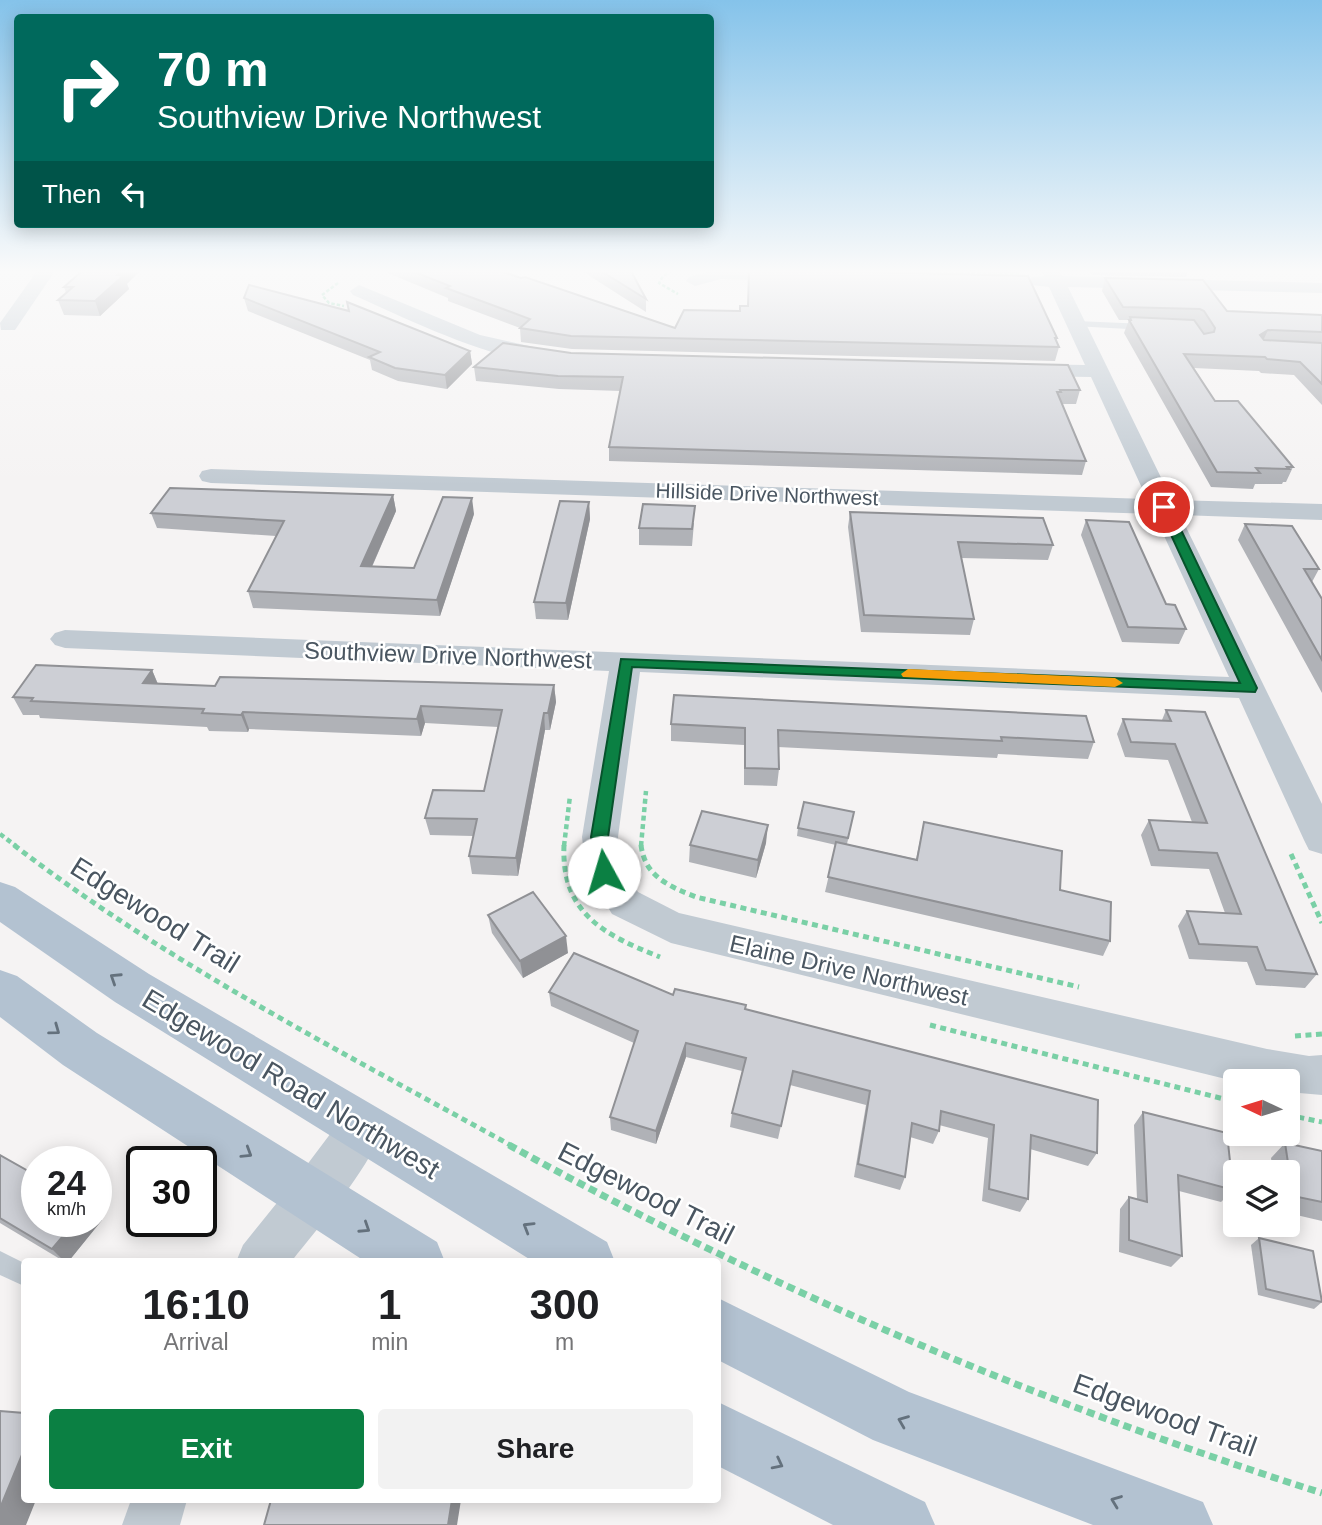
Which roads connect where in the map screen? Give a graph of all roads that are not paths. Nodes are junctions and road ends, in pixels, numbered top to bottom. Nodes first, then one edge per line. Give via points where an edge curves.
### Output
1 (487, 342) edge
2 (1085, 342) edge
3 (559, 357) edge
4 (1008, 369) edge
5 (1099, 371) junction
6 (211, 476) dead end
7 (1164, 507) junction
8 (1322, 512) edge
9 (65, 639) dead end
10 (626, 662) junction
11 (1250, 688) junction
12 (1322, 840) edge
13 (0, 900) edge
14 (0, 990) edge
15 (1322, 1075) edge
16 (362, 1128) junction
17 (314, 1195) junction
18 (263, 1258) edge
19 (411, 1258) edge
20 (580, 1258) edge
21 (0, 1263) edge
22 (21, 1274) edge
23 (721, 1330) edge
24 (721, 1434) edge
25 (158, 1503) edge
26 (150, 1525) edge
27 (902, 1525) edge
28 (1180, 1525) edge

1 - 3 street
2 - 5 street
4 - 5 street
5 - 7 street
6 - 7 street, Hillside Drive Northwest
7 - 8 street, Hillside Drive Northwest
7 - 11 street
9 - 10 street, Southview Drive Northwest
10 - 11 street, Southview Drive Northwest
10 - 15 street, Elaine Drive Northwest via 600,837 604,872 625,903 671,928 1267,1069
11 - 12 street
16 -> 13 main road, Edgewood Road Northwest via 132,988
14 -> 17 main road via 80,1049
16 - 17 street
20 -> 16 main road, Edgewood Road Northwest
17 - 18 street
17 -> 19 main road
21 - 22 lane
28 -> 23 main road via 895,1418
24 -> 27 main road
25 - 26 street

